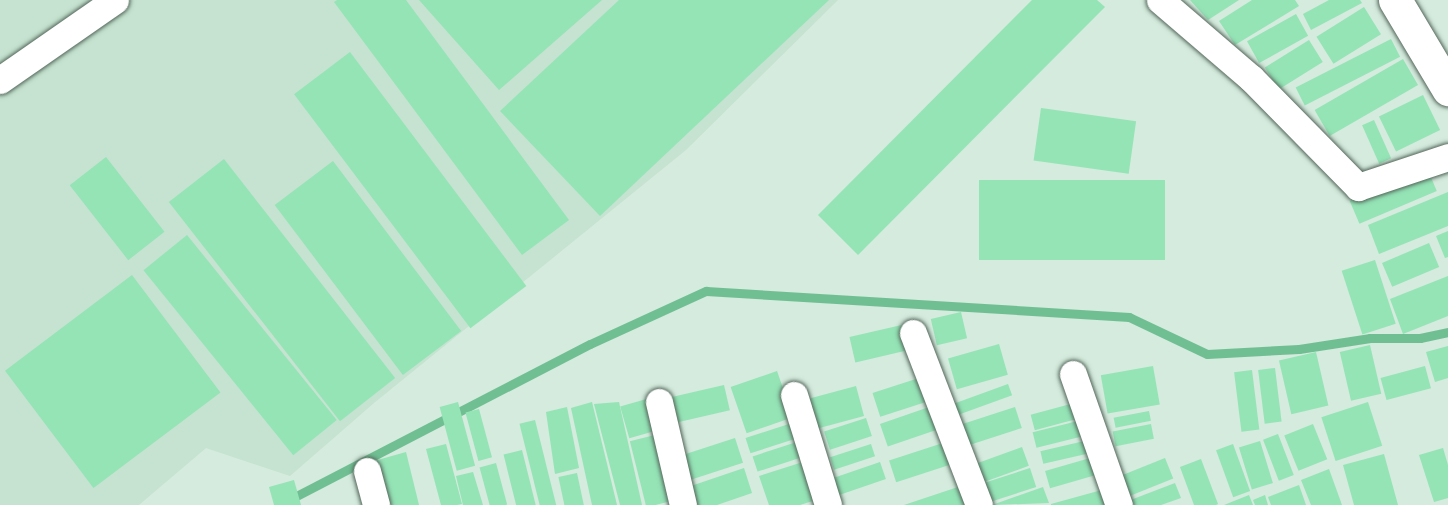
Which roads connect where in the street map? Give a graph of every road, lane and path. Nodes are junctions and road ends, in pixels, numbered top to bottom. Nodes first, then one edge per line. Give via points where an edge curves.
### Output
1 (115, 0) edge
2 (1160, 0) edge
3 (1395, 0) edge
4 (0, 80) edge
5 (1448, 89) edge
6 (1448, 157) edge
7 (913, 333) dead end
8 (1073, 374) dead end
9 (794, 395) dead end
10 (660, 402) dead end
11 (367, 471) dead end
12 (376, 505) edge
13 (683, 505) edge
14 (828, 505) edge
15 (979, 505) edge
16 (1119, 505) edge

1 - 4 street
2 - 6 street via 1251,78 1358,187
3 - 5 main road
7 - 15 street
8 - 16 street
9 - 14 street
10 - 13 street
11 - 12 street

